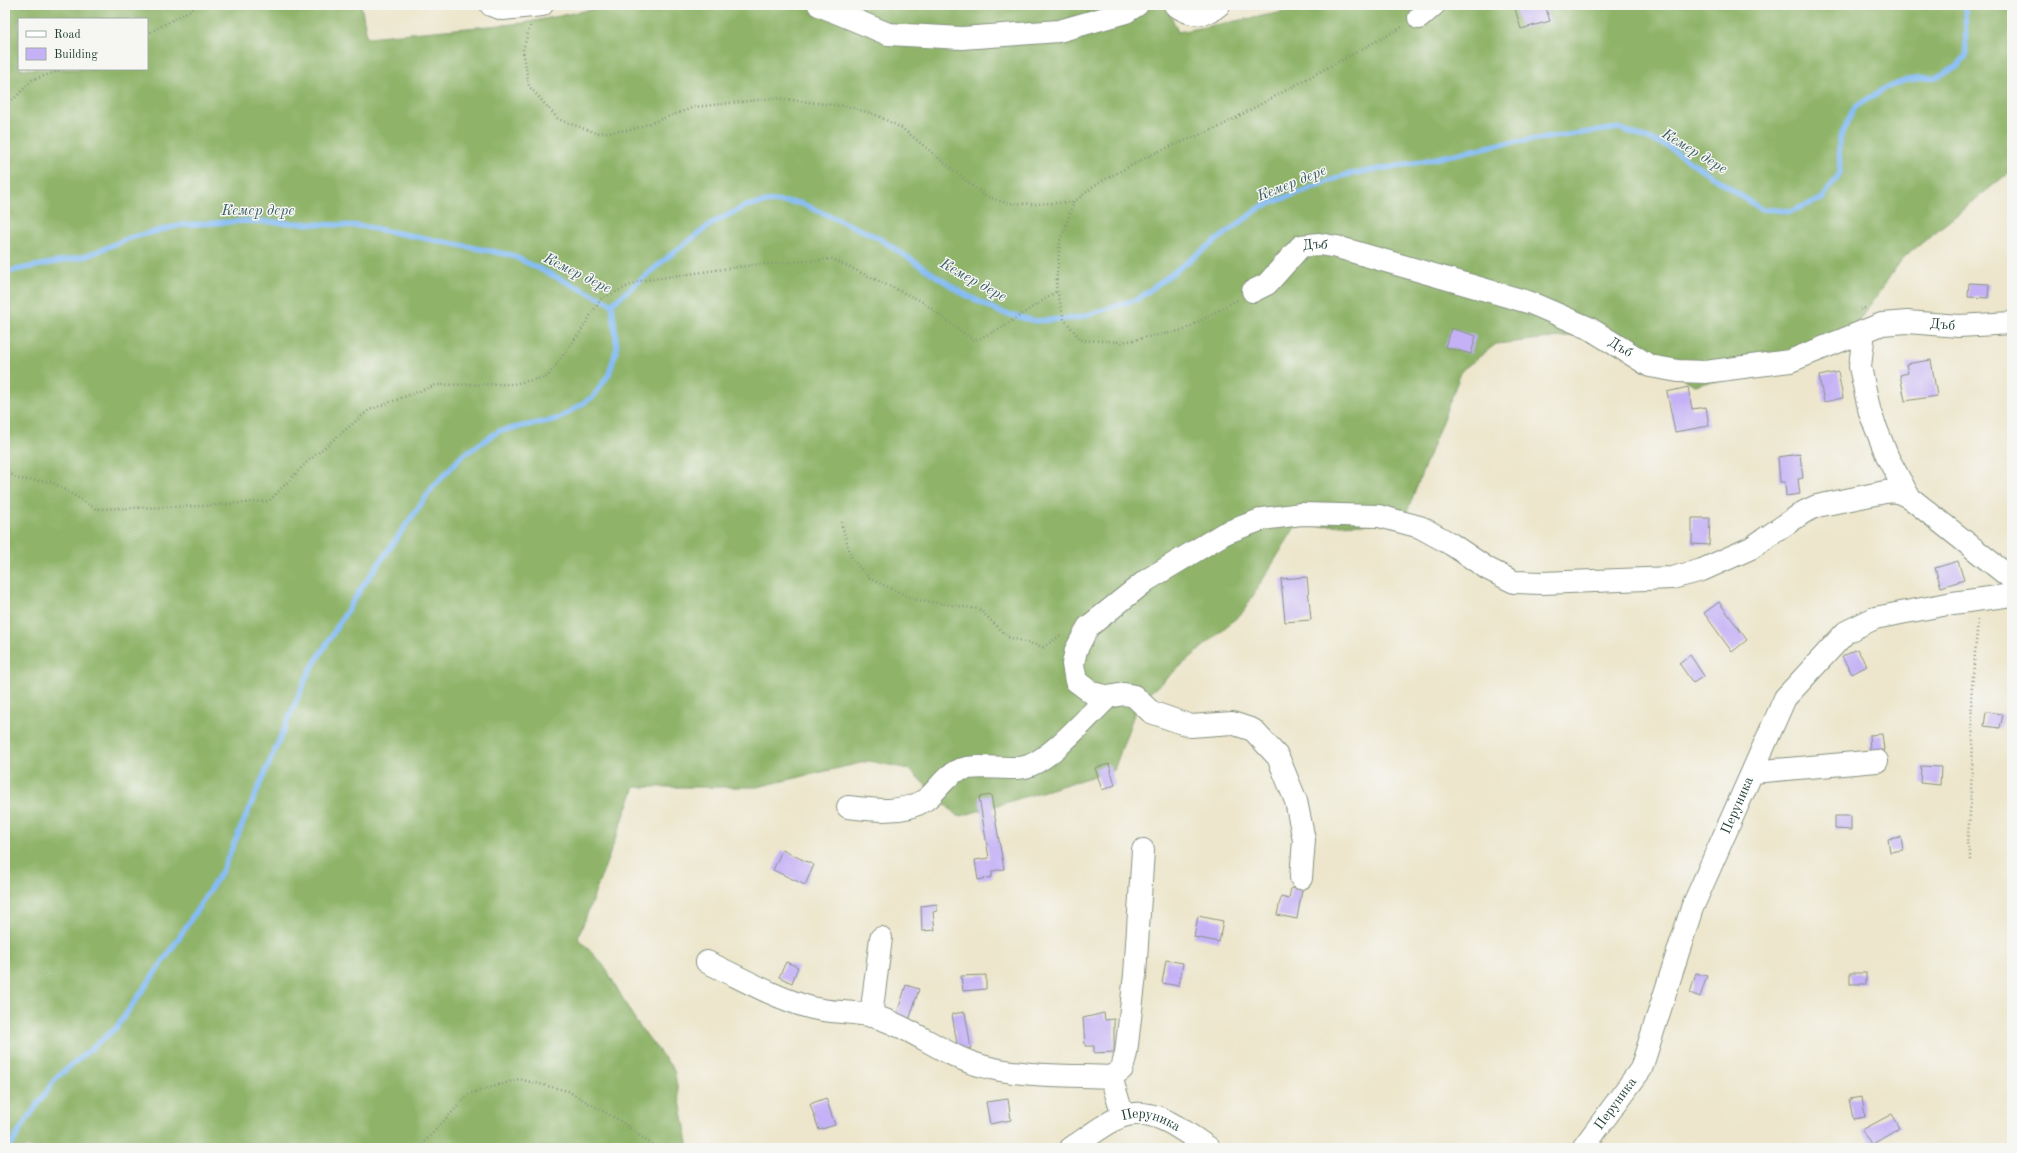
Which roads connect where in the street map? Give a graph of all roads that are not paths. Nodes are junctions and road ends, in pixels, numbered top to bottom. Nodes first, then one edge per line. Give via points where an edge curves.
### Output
1 (491, 5) edge
2 (819, 5) edge
3 (1137, 5) edge
4 (1175, 5) edge
5 (1219, 5) edge
6 (538, 6) edge
7 (1253, 290) road end
8 (2012, 323) edge
9 (1864, 331) junction
10 (1909, 497) junction
11 (2012, 579) edge
12 (2012, 595) edge
13 (1108, 697) junction
14 (1877, 762) dead end
15 (1753, 772) junction
16 (848, 807) dead end
17 (1143, 850) dead end
18 (1301, 878) dead end
19 (881, 938) dead end
20 (707, 962) dead end
21 (871, 1016) junction
22 (1111, 1077) junction
23 (1123, 1116) junction
24 (1072, 1148) edge
25 (1209, 1148) edge
26 (1583, 1148) edge

1 - 6 street via 503,9
2 - 3 street via 888,34 962,38 1059,31 1126,12
4 - 5 street via 1191,13 1208,14
7 - 9 street, Дъб via 1267,284 1301,246 1319,244 1337,247 1531,303 1590,328 1650,366 1678,371 1705,372 1790,361
8 - 9 street, Дъб via 1959,326 1907,322 1882,324
9 - 10 street via 1860,367 1870,413 1888,458
10 - 11 street
10 - 13 street via 1896,491 1885,492 1817,506 1751,548 1702,570 1672,578 1542,584 1514,582 1420,527 1379,516 1301,514 1263,519 1225,533 1147,580 1088,627 1076,650 1073,664 1076,681 1092,693
12 - 15 street, Перуника via 1875,618 1846,632 1785,698
13 - 16 street via 1045,758 1026,766 997,769 978,766 958,770 925,800 905,807 872,810
13 - 18 street via 1124,694 1134,696 1151,712 1191,726 1232,723 1253,730 1278,758 1296,801 1304,840
14 - 15 street
15 - 26 street, Перуника via 1692,908 1641,1069
17 - 22 street via 1135,975 1126,1054 1122,1069
19 - 21 street
20 - 21 street via 779,997 813,1008
21 - 22 street via 896,1024 945,1052 981,1066 1018,1072
22 - 23 street
23 - 24 street, Перуника
23 - 25 street, Перуника via 1141,1114 1162,1117

